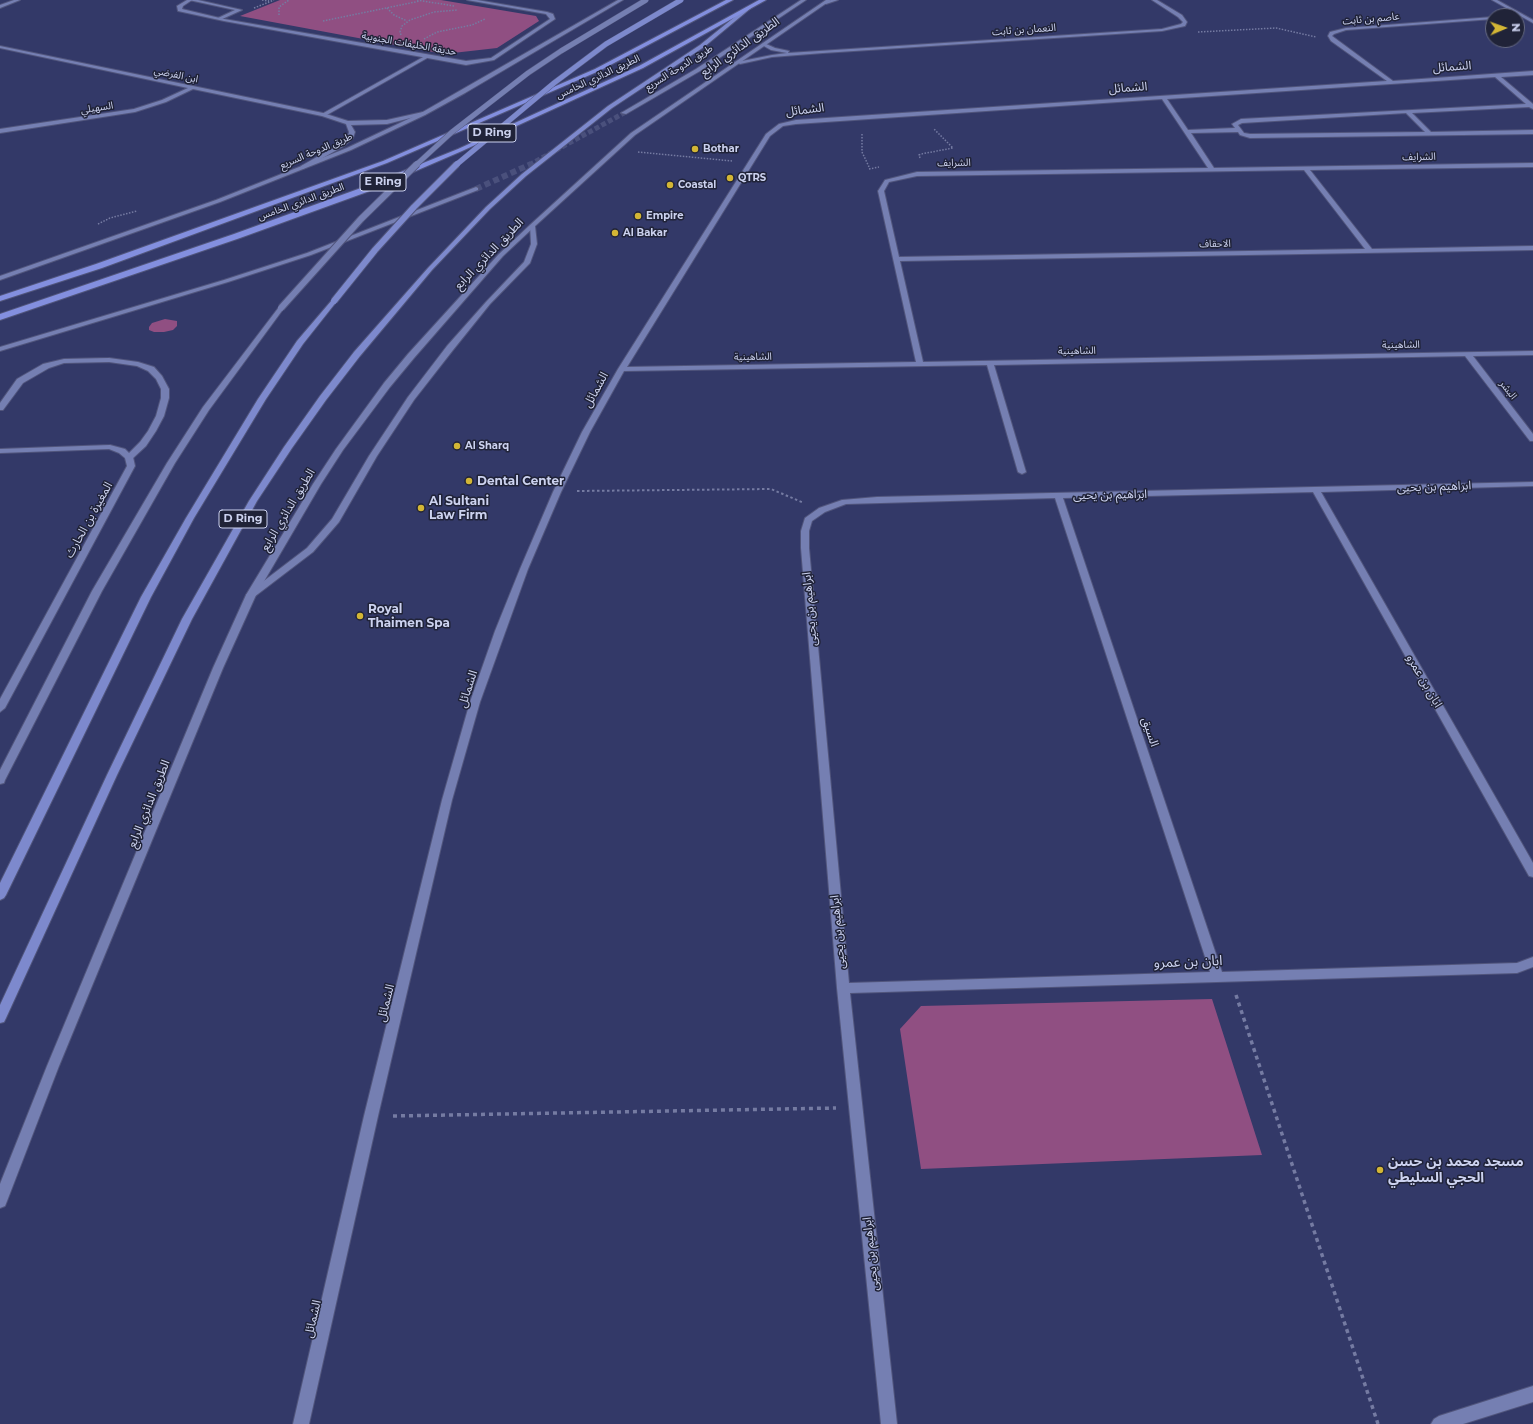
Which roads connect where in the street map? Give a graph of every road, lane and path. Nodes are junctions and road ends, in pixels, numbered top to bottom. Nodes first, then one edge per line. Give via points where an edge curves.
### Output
1 (18, 0) edge
2 (190, 0) edge
3 (262, 0) edge
4 (417, 0) edge
5 (430, 0) edge
6 (468, 0) edge
7 (621, 0) edge
8 (646, 0) edge
9 (681, 0) edge
10 (730, 0) edge
11 (763, 0) edge
12 (804, 0) edge
13 (836, 0) edge
14 (1154, 0) edge
15 (1494, 0) edge
16 (422, 1) edge
17 (617, 1) edge
18 (828, 1) edge
19 (270, 2) dead end
20 (427, 2) junction
21 (455, 6) dead end
22 (0, 7) edge
23 (386, 8) junction
24 (749, 8) junction
25 (1507, 8) edge
26 (459, 10) dead end
27 (486, 18) dead end
28 (220, 19) junction
29 (1485, 19) edge
30 (321, 21) dead end
31 (407, 21) junction
32 (1162, 30) junction
33 (404, 39) dead end
34 (424, 40) dead end
35 (1333, 40) junction
36 (764, 44) junction
37 (0, 47) edge
38 (823, 52) junction
39 (427, 57) junction
40 (740, 62) junction
41 (1533, 73) edge
42 (1497, 76) junction
43 (1391, 82) junction
44 (192, 88) junction
45 (1163, 97) junction
46 (1532, 106) edge
47 (1408, 112) junction
48 (624, 113) tunnel mouth
49 (423, 114) junction
50 (323, 116) junction
51 (869, 117) junction
52 (348, 123) junction
53 (931, 128) dead end
54 (1239, 130) junction
55 (0, 131) edge
56 (1186, 132) junction
57 (1533, 132) edge
58 (1429, 133) junction
59 (615, 150) junction
60 (922, 160) dead end
61 (750, 163) junction
62 (1533, 165) edge
63 (884, 167) dead end
64 (869, 168) junction
65 (1305, 168) junction
66 (1212, 169) junction
67 (298, 170) junction
68 (883, 186) junction
69 (476, 189) tunnel mouth
70 (532, 226) junction
71 (1533, 248) edge
72 (1370, 251) junction
73 (897, 259) junction
74 (0, 278) edge
75 (0, 299) edge
76 (0, 317) edge
77 (0, 349) edge
78 (1533, 353) edge
79 (1467, 354) junction
80 (990, 363) junction
81 (920, 364) junction
82 (622, 369) junction
83 (0, 408) edge
84 (1533, 439) edge
85 (0, 451) edge
86 (129, 457) junction
87 (1022, 472) dead end
88 (1533, 484) edge
89 (1316, 490) junction
90 (557, 492) junction
91 (1058, 496) junction
92 (822, 510) junction
93 (251, 595) junction
94 (0, 708) edge
95 (0, 780) edge
96 (1533, 873) edge
97 (0, 894) edge
98 (1533, 962) edge
99 (1217, 976) junction
100 (1229, 976) junction
101 (843, 988) junction
102 (0, 1018) edge
103 (855, 1108) junction
104 (370, 1116) junction
105 (0, 1202) edge
106 (1533, 1394) edge
107 (302, 1424) edge
108 (889, 1424) edge
109 (1378, 1424) edge
110 (1439, 1424) edge

1 - 22 street
2 - 28 street, حديقة الخليفات الجنوبية via 180,5 180,10
2 - 28 street via 240,10
3 - 19 path
4 - 16 path
5 - 20 path
6 - 39 street, حديقة الخليفات الجنوبية via 547,13 554,19 492,59 466,63
7 - 17 street, طريق الدوحة السريع
8 - 95 street, D Ring, bridge via 560,51 452,132 361,219 281,308 206,409 160,482 97,592
9 - 97 main road, D Ring, bridge via 606,44 554,83 453,167 375,250 300,343 262,399 146,597
10 - 75 highway, الطريق الدائري الخامس / E Ring via 597,70 385,162 99,266
11 - 24 highway, الطريق الدائري الرابع / D Ring
12 - 48 street, طريق الدوحة السريع via 698,70
13 - 18 street
14 - 32 street, النعمان بن ثابت via 1186,22 1175,28
15 - 25 street
16 - 20 path
16 - 23 path
17 - 49 street, طريق الدوحة السريع via 517,62
18 - 36 street, الطريق الدائري الرابع
20 - 21 path
23 - 30 path
23 - 31 path via 398,18
24 - 76 highway, الطريق الدائري الخامس / E Ring via 642,68 364,190
24 - 102 main road, الطريق الدائري الرابع / D Ring via 702,46 610,108 524,174 430,268 323,398 253,501 187,619
26 - 31 path via 425,14
27 - 34 path via 472,25 437,32
28 - 39 street, حديقة الخليفات الجنوبية
29 - 35 street, عاصم بن ثابت via 1346,29 1332,33 1330,36
31 - 33 path via 400,32
32 - 35 path via 1208,33 1276,28
32 - 38 street, النعمان بن ثابت
35 - 43 street, عاصم بن ثابت
36 - 38 street, النعمان بن ثابت via 783,51
36 - 40 street, الطريق الدائري الرابع
37 - 44 street, ابن الفرضي
38 - 40 street, النعمان بن ثابت via 772,56
39 - 50 street
40 - 59 street, الطريق الدائري الرابع via 633,134
41 - 42 street, الشمائل
42 - 43 street, الشمائل
42 - 46 street
43 - 45 street, الشمائل
44 - 50 street, ابن الفرضي
44 - 55 street, السهيلي via 150,106 129,111
45 - 51 street, الشمائل
45 - 56 street
46 - 47 street
47 - 54 street via 1241,121 1235,124
47 - 58 street
49 - 52 street, ابن الفرضي via 387,122
49 - 67 street, طريق الدوحة السريع
50 - 52 street, ابن الفرضي
51 - 61 street, الشمائل via 781,125 768,135
51 - 64 path via 861,141 862,152
52 - 67 street via 352,132 351,137 342,145
53 - 60 path via 953,148 919,155
54 - 56 street
54 - 58 street via 1242,134 1250,136
56 - 66 street
57 - 58 street
59 - 61 path
59 - 70 street, الطريق الدائري الرابع
61 - 82 street, الشمائل
62 - 65 street, الشرايف
63 - 64 path
64 - 68 path
65 - 66 street, الشرايف
65 - 72 street
66 - 68 street, الشرايف via 916,174 895,178
67 - 74 street, طريق الدوحة السريع
68 - 73 street via 881,191
69 - 77 street via 309,254
70 - 93 street, الطريق الدائري الرابع via 501,256 411,356 364,416 317,484
70 - 93 street via 534,244 527,263 464,331 411,399 373,456 336,520 310,550
71 - 72 street, الاحقاف
72 - 73 street, الاحقاف
73 - 81 street
78 - 79 street, الشاهينية
79 - 80 street, الشاهينية
79 - 84 street, البشر
80 - 81 street, الشاهينية
80 - 87 street
81 - 82 street, الشاهينية
82 - 90 street, الشمائل via 586,432
83 - 86 street via 20,381 46,366 64,361 109,360 138,364 151,369 159,378 165,389 165,398 152,432
85 - 86 street via 110,447 122,451
86 - 94 street, المغيرة بن الحارث via 131,466 127,475
88 - 89 street, ابراهيم بن يحيى
89 - 91 street, ابراهيم بن يحيى
89 - 96 street, ابان بن عمرو
90 - 92 path via 771,489
90 - 104 street, الشمائل via 524,569 475,702 447,800
91 - 92 street, ابراهيم بن يحيى via 877,500 845,502
91 - 99 street, السيق
92 - 101 street, ابراهيم بن يحيى via 808,520 804,548
93 - 105 street, الطريق الدائري الرابع via 196,719 56,1058
98 - 100 street, ابان بن عمرو via 1517,968
99 - 100 street, ابان بن عمرو
99 - 101 street, ابان بن عمرو
100 - 109 path
101 - 103 street, ابراهيم بن يحيى
103 - 104 path
103 - 108 street, ابراهيم بن يحيى
104 - 107 street, الشمائل
106 - 110 street

